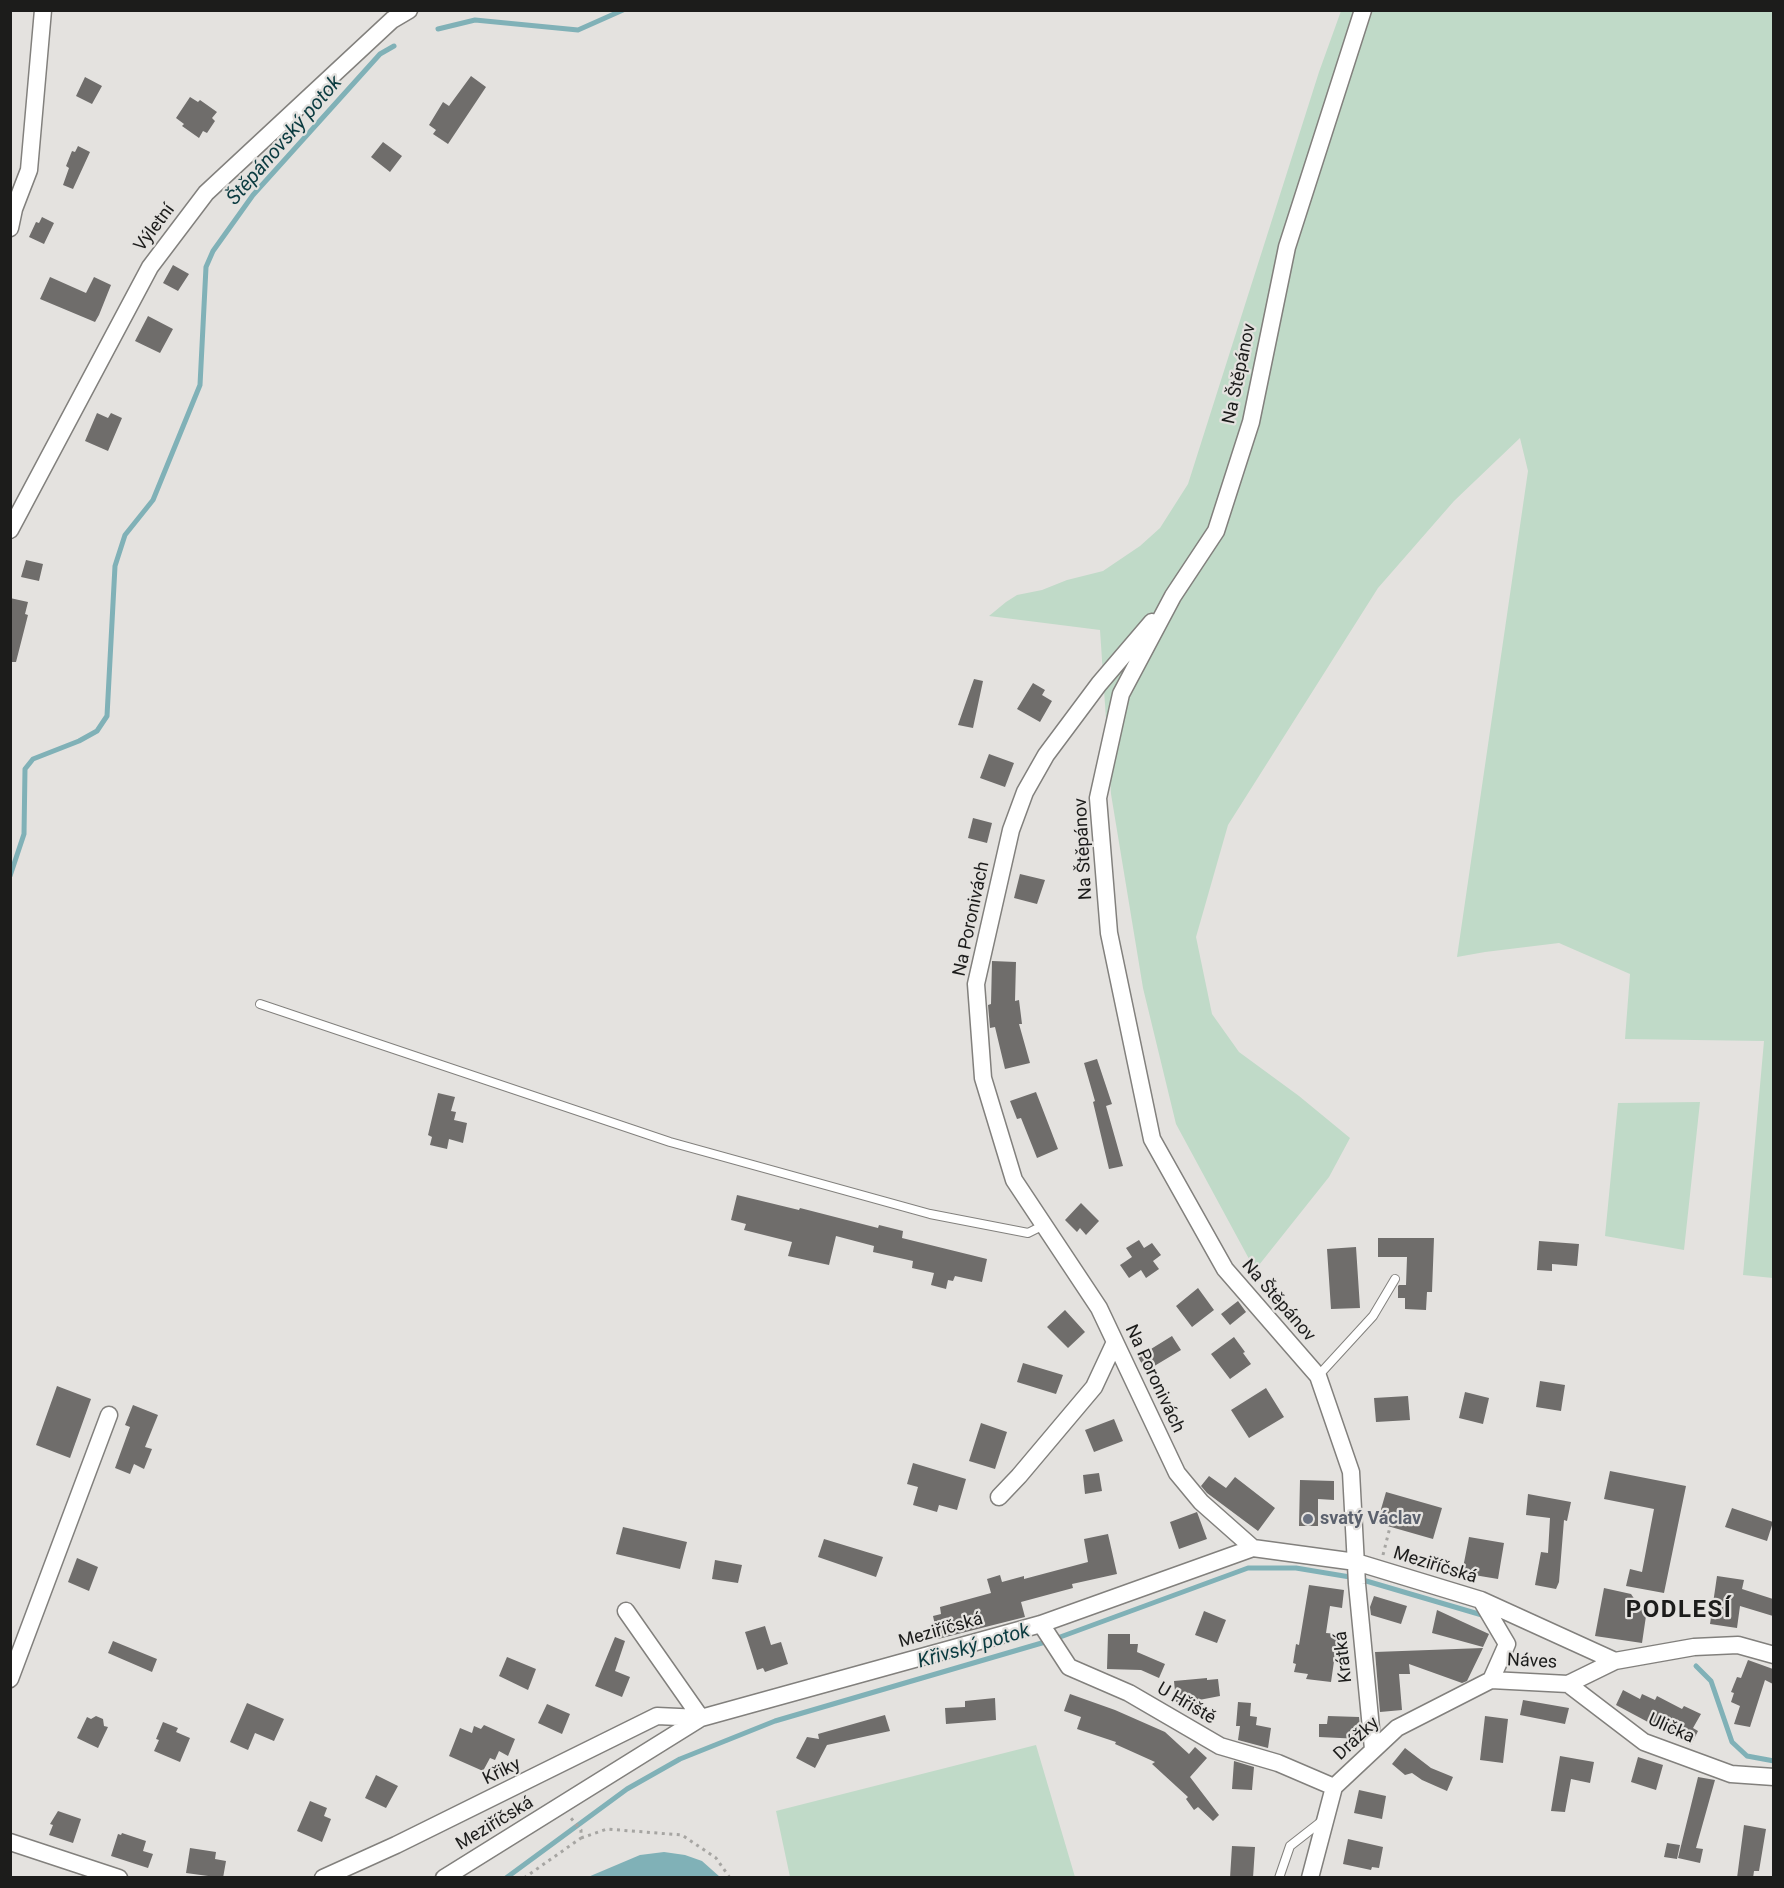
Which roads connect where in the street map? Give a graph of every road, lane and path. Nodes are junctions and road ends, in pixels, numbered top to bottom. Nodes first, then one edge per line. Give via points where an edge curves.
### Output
1 (43, 10) edge
2 (409, 10) edge
3 (1363, 10) edge
4 (12, 209) edge
5 (10, 228) edge
6 (10, 530) edge
7 (1173, 596) junction
8 (260, 1004) dead end
9 (1044, 1225) junction
10 (1395, 1279) dead end
11 (1115, 1342) junction
12 (1318, 1376) junction
13 (109, 1415) dead end
14 (999, 1497) dead end
15 (1390, 1527) dead end
16 (1253, 1548) junction
17 (1382, 1559) dead end
18 (1356, 1573) junction
19 (1481, 1600) junction
20 (626, 1611) dead end
21 (1044, 1628) junction
22 (1773, 1655) edge
23 (1615, 1661) junction
24 (10, 1679) edge
25 (1491, 1680) junction
26 (1568, 1684) junction
27 (701, 1718) junction
28 (1373, 1749) junction
29 (1773, 1777) edge
30 (1334, 1787) junction
31 (1326, 1818) junction
32 (574, 1822) dead end
33 (581, 1838) junction
34 (10, 1842) edge
35 (119, 1878) edge
36 (323, 1878) edge
37 (444, 1878) edge
38 (524, 1878) edge
39 (730, 1878) edge
40 (1279, 1878) edge
41 (1310, 1878) edge

1 - 4 street via 29,170
2 - 6 street, Výletní via 392,20 199,203 150,267
3 - 7 street, Na Štěpánov via 1287,247 1251,422 1216,531
4 - 5 street
7 - 9 street, Na Poronivách via 1099,684 1046,755 1025,792 1011,830 976,984 983,1078 1014,1180
7 - 12 street, Na Štěpánov via 1121,694 1098,798 1109,933 1152,1139 1225,1269
8 - 9 lane via 670,1142 930,1214 1028,1233
9 - 11 street, Na Poronivách via 1099,1308
10 - 12 lane via 1373,1316
11 - 14 street via 1094,1387
11 - 16 street, Na Poronivách via 1177,1473 1201,1502
12 - 18 street, Na Štěpánov via 1351,1472
13 - 24 street
15 - 17 path
16 - 18 street, Meziříčská
16 - 21 street, Meziříčská
18 - 19 street, Meziříčská
18 - 28 street, Krátká
19 - 23 street, Náves
19 - 25 street, Náves via 1507,1644
20 - 27 street
21 - 27 street, Meziříčská
21 - 30 street, U Hřiště via 1069,1667 1129,1693 1220,1746 1278,1763
22 - 23 street via 1737,1645 1694,1647
23 - 26 street, Náves
25 - 26 street, Náves
25 - 28 street, Drážky via 1397,1728
26 - 29 street, Ulička via 1644,1742 1731,1774
27 - 36 street, Křiky via 657,1716
27 - 37 street, Meziříčská
28 - 30 street, Drážky
30 - 31 street, Drážky
31 - 40 lane via 1290,1846
31 - 41 street, Drážky
32 - 33 path via 581,1830
33 - 38 path
33 - 39 path via 608,1829 682,1835 717,1858
34 - 35 street

